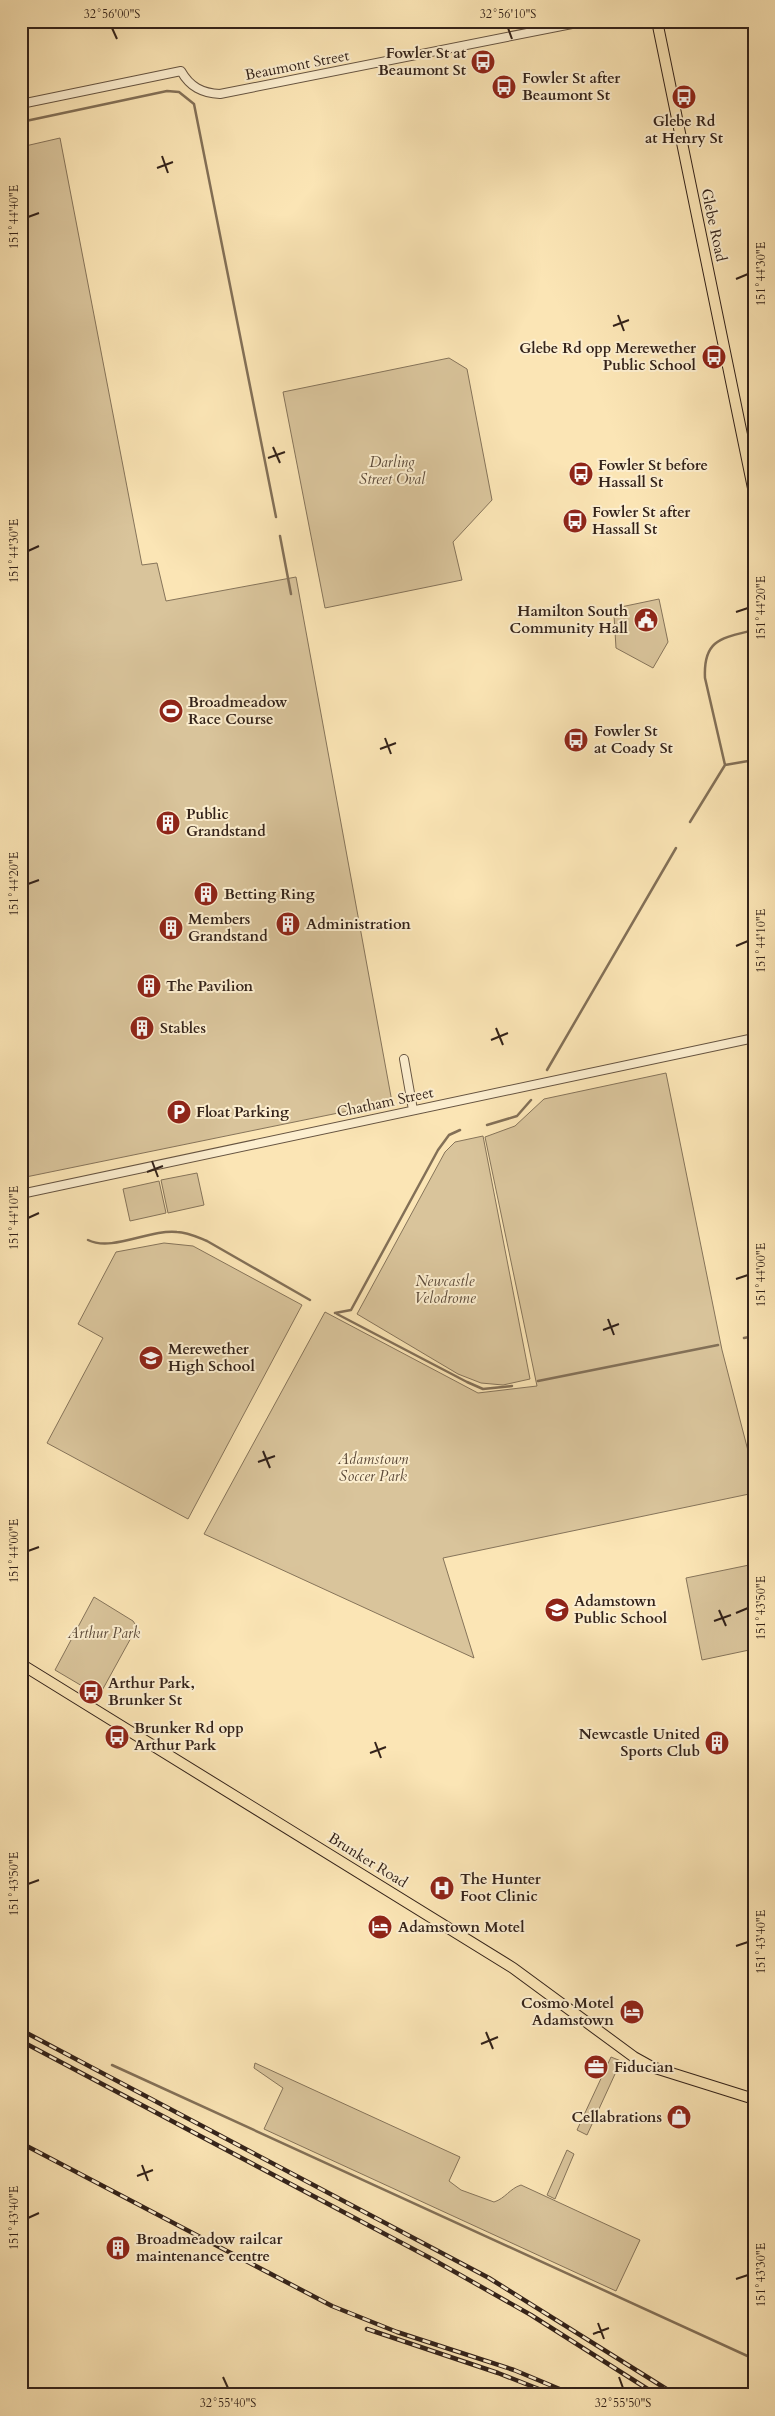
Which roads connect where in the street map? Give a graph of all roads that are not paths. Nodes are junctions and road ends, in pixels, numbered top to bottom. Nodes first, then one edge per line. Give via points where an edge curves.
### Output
1 (587, 21) edge
2 (657, 21) edge
3 (21, 104) edge
4 (754, 493) edge
5 (754, 1038) edge
6 (404, 1059) dead end
7 (413, 1110) junction
8 (21, 1194) edge
9 (21, 1664) edge
10 (754, 2099) edge

1 - 3 street, Beaumont Street via 220,94 195,88 181,72
2 - 4 main road, Glebe Road
5 - 7 street, Chatham Street
6 - 7 street
7 - 8 street, Chatham Street
9 - 10 main road, Brunker Road via 513,1968 634,2057 652,2067

